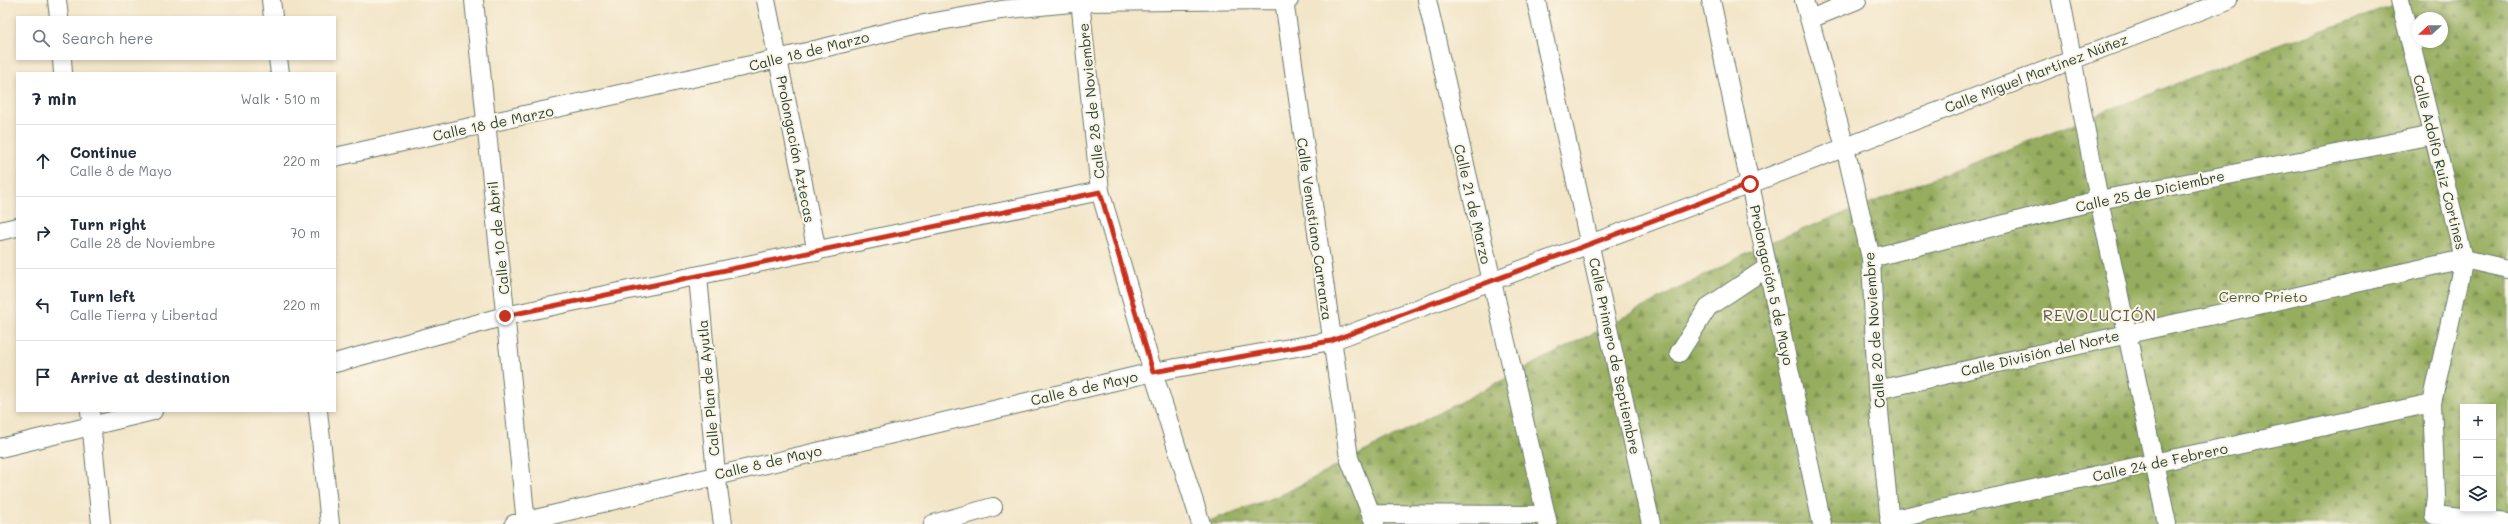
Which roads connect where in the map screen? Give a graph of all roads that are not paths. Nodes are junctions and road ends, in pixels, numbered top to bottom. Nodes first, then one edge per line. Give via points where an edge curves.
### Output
1 (57, 0) edge
2 (271, 0) edge
3 (474, 0) edge
4 (766, 0) edge
5 (1285, 0) edge
6 (1426, 0) edge
7 (1536, 0) edge
8 (1711, 0) edge
9 (1804, 0) edge
10 (1856, 0) edge
11 (2061, 0) edge
12 (2228, 0) edge
13 (2400, 0) edge
14 (1081, 1) edge
15 (59, 16) edge
16 (273, 16) edge
17 (1810, 18) junction
18 (778, 59) junction
19 (2072, 59) junction
20 (62, 60) edge
21 (278, 60) edge
22 (63, 72) edge
23 (280, 72) edge
24 (486, 125) junction
25 (2433, 135) junction
26 (1845, 147) junction
27 (336, 157) edge
28 (1750, 184) junction
29 (1100, 192) junction
30 (2099, 200) junction
31 (16, 227) edge
32 (0, 230) edge
33 (1591, 244) junction
34 (817, 252) junction
35 (1871, 258) junction
36 (2464, 259) junction
37 (1768, 267) junction
38 (2508, 268) edge
39 (698, 276) junction
40 (1490, 281) junction
41 (505, 316) junction
42 (2127, 334) junction
43 (1331, 341) junction
44 (1679, 353) dead end
45 (336, 363) edge
46 (1153, 372) junction
47 (1877, 390) junction
48 (2432, 403) junction
49 (145, 412) edge
50 (318, 412) edge
51 (91, 419) edge
52 (0, 448) edge
53 (2154, 464) junction
54 (716, 474) junction
55 (994, 507) dead end
56 (1373, 519) edge
57 (2430, 519) edge
58 (1547, 520) edge
59 (1890, 522) edge
60 (522, 523) edge
61 (2508, 523) edge
62 (101, 524) edge
63 (330, 524) edge
64 (723, 524) edge
65 (934, 524) edge
66 (1201, 524) edge
67 (1651, 524) edge
68 (1822, 524) edge
69 (2167, 524) edge

1 - 15 street
2 - 16 street
3 - 24 street, Calle 10 de Abril
4 - 18 street, Prolongación Aztecas
5 - 14 street, Calle 18 de Marzo
5 - 43 street, Calle Venustiano Carranza
6 - 40 street, Calle 21 de Marzo
7 - 33 street, Calle Primero de Septiembre
8 - 28 street, Prolongación 5 de Mayo
9 - 17 street, Calle 20 de Noviembre
10 - 17 street
11 - 19 street
12 - 19 street, Calle Miguel Martínez Núñez
13 - 25 street, Calle Adolfo Ruiz Cortines
14 - 18 street, Calle 18 de Marzo via 1001,10 913,26
14 - 29 street, Calle 28 de Noviembre
17 - 26 street, Calle 20 de Noviembre
18 - 24 street, Calle 18 de Marzo
18 - 34 street, Prolongación Aztecas
19 - 26 street, Calle Miguel Martínez Núñez
19 - 30 street
20 - 22 street
21 - 23 street
24 - 27 street, Calle 18 de Marzo
24 - 41 street, Calle 10 de Abril
25 - 30 street, Calle 25 de Diciembre
25 - 36 street, Calle Adolfo Ruiz Cortines
26 - 28 street, Calle 8 de Mayo
26 - 35 street, Calle 20 de Noviembre
28 - 33 street, Calle 8 de Mayo
28 - 37 street, Prolongación 5 de Mayo
29 - 34 street
29 - 46 street, Calle 28 de Noviembre
30 - 35 street, Calle 25 de Diciembre
30 - 42 street
31 - 32 street
33 - 40 street, Calle 8 de Mayo
33 - 67 street, Calle Primero de Septiembre
34 - 39 street
35 - 47 street, Calle 20 de Noviembre
36 - 38 street, Calle División del Norte
36 - 42 street, Calle División del Norte
36 - 48 street, Calle Adolfo Ruiz Cortines
37 - 44 street via 1708,306
37 - 68 street, Prolongación 5 de Mayo
39 - 41 street
39 - 54 street, Calle Plan de Ayutla
40 - 43 street, Calle 8 de Mayo
40 - 58 street, Calle 21 de Marzo
41 - 45 street
41 - 60 street, Calle 10 de Abril
42 - 47 street, Calle División del Norte
42 - 53 street
43 - 46 street, Calle 8 de Mayo
43 - 56 street, Calle Venustiano Carranza via 1349,458
46 - 54 street, Calle 8 de Mayo
46 - 66 street, Calle 28 de Noviembre
47 - 59 street, Calle 20 de Noviembre
48 - 53 street, Calle 24 de Febrero
48 - 57 street, Calle Adolfo Ruiz Cortines via 2436,496
49 - 51 street
50 - 63 street
51 - 52 street
51 - 62 street
53 - 59 street, Calle 24 de Febrero
53 - 69 street
54 - 60 street, Calle 8 de Mayo
54 - 64 street, Calle Plan de Ayutla
55 - 65 street
56 - 58 street
57 - 61 street

